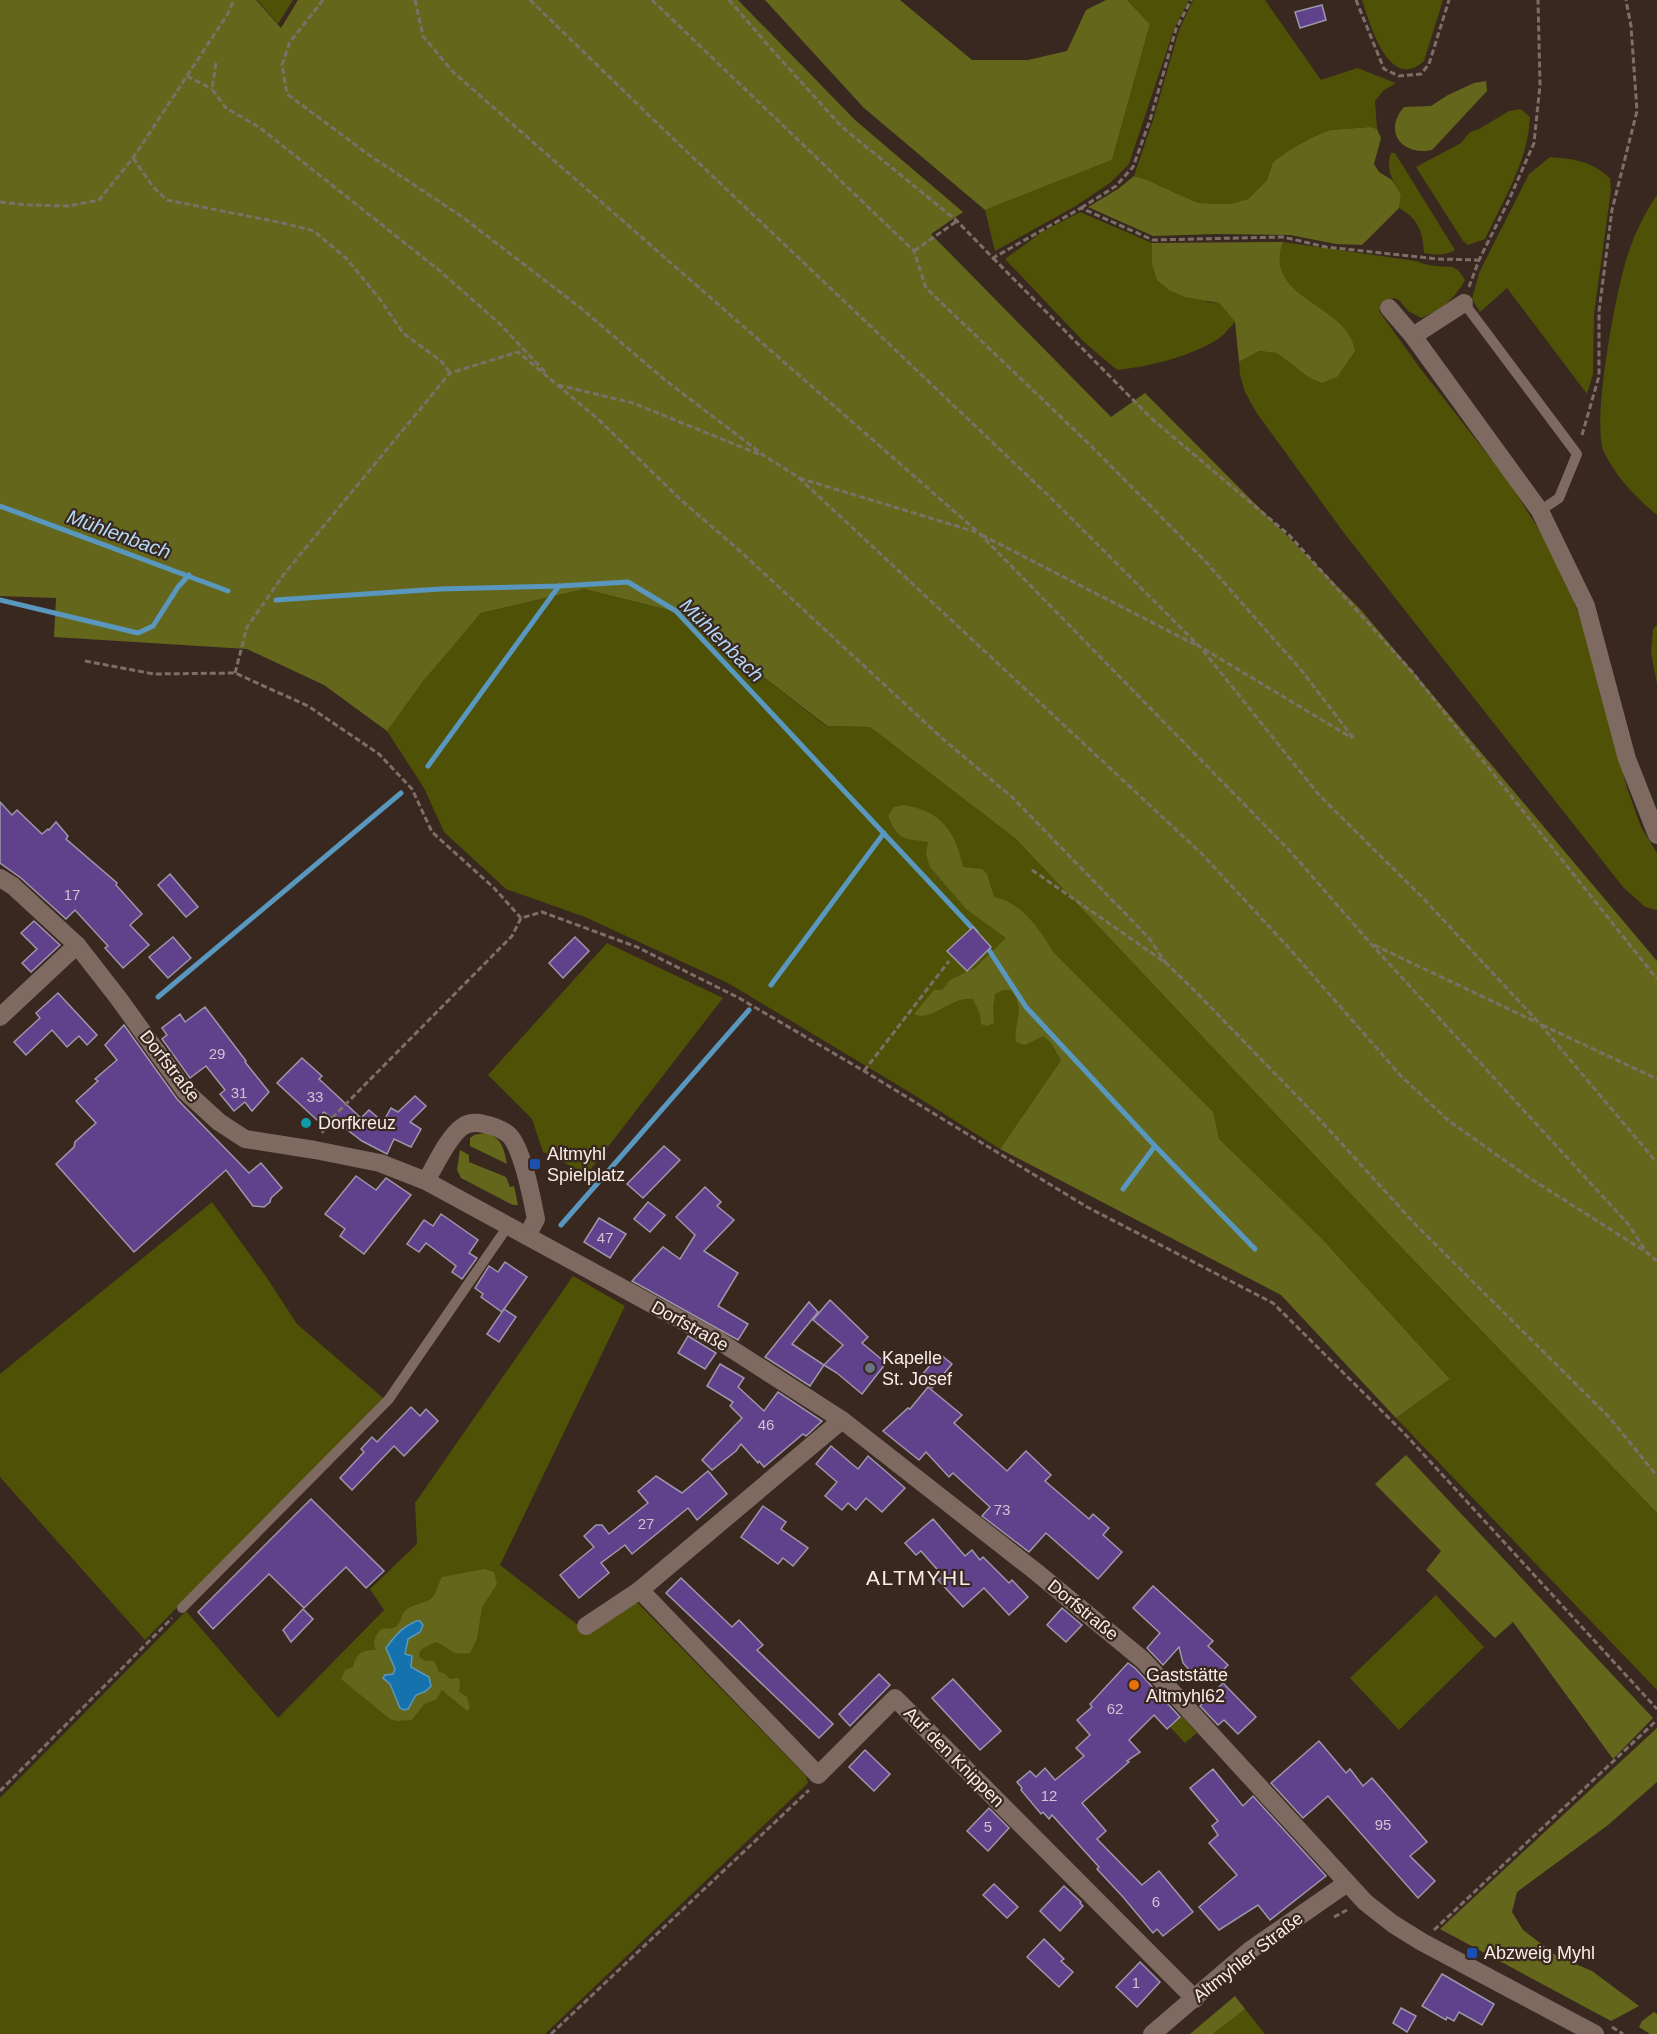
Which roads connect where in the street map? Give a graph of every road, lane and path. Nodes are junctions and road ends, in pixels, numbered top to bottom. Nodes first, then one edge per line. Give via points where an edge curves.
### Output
1 (234, 0) edge
2 (322, 0) edge
3 (415, 0) edge
4 (530, 0) edge
5 (652, 0) edge
6 (729, 0) edge
7 (1191, 0) edge
8 (1356, 0) edge
9 (1449, 0) edge
10 (1538, 0) edge
11 (1626, 0) edge
12 (216, 63) dead end
13 (186, 75) junction
14 (212, 88) junction
15 (133, 158) junction
16 (0, 202) edge
17 (1081, 208) junction
18 (957, 221) junction
19 (914, 251) junction
20 (993, 258) junction
21 (1479, 260) junction
22 (1464, 303) junction
23 (1389, 308) dead end
24 (1413, 336) junction
25 (450, 373) junction
26 (556, 384) junction
27 (1577, 454) junction
28 (766, 457) junction
29 (798, 477) junction
30 (1540, 511) junction
31 (979, 533) junction
32 (1201, 648) junction
33 (85, 661) dead end
34 (235, 673) junction
35 (1657, 835) edge
36 (1032, 870) dead end
37 (0, 878) edge
38 (521, 918) junction
39 (77, 945) junction
40 (1372, 945) junction
41 (949, 961) dead end
42 (1166, 963) junction
43 (1657, 979) edge
44 (0, 1017) edge
45 (1540, 1024) junction
46 (864, 1071) junction
47 (1657, 1079) edge
48 (315, 1150) junction
49 (1657, 1163) edge
50 (426, 1181) junction
51 (508, 1226) junction
52 (527, 1236) junction
53 (1646, 1252) junction
54 (1657, 1261) edge
55 (842, 1420) junction
56 (1657, 1476) edge
57 (640, 1590) junction
58 (182, 1608) joint
59 (586, 1626) dead end
60 (1657, 1709) edge
61 (1657, 1720) edge
62 (818, 1775) junction
63 (0, 1791) edge
64 (1347, 1883) junction
65 (1365, 1902) junction
66 (1329, 1920) dead end
67 (1422, 1942) junction
68 (1195, 1999) junction
69 (551, 2034) edge
70 (1152, 2034) edge
71 (1595, 2034) edge

1 - 13 path
2 - 28 path via 290,42 282,65 287,94 461,216
3 - 31 path via 423,36 453,72
4 - 32 path via 1044,491
5 - 19 path
6 - 18 path via 842,127
7 - 17 path via 1176,29 1133,167 1116,186
8 - 9 path via 1384,69 1399,76 1421,74 1429,64
10 - 21 path via 1540,85 1534,143
11 - 27 path via 1637,111 1612,210 1599,311 1599,376
12 - 14 path
13 - 14 path
13 - 15 path
14 - 26 path via 226,108 260,127 440,271 500,324
15 - 16 path via 99,200 68,206
15 - 25 path via 167,200 314,231 347,259 403,333 441,361
17 - 20 path
17 - 21 path via 1153,240 1283,237 1326,248
18 - 19 path
18 - 20 path
19 - 32 path via 926,288 1204,561 1302,671 1354,739
20 - 43 path via 1152,419 1288,535 1413,673
21 - 22 path
22 - 24 street
22 - 27 lane
23 - 24 street
24 - 30 street
25 - 26 path via 518,352
25 - 34 path via 278,583 247,627
26 - 28 path via 633,403
26 - 42 path via 944,740 1013,798 1149,938
27 - 30 lane via 1559,498
28 - 29 path
29 - 31 path
29 - 53 path via 1202,855 1401,1076 1449,1121
30 - 35 street via 1586,606 1627,759
31 - 32 path
31 - 40 path via 1290,851
32 - 45 path via 1319,795 1423,898
33 - 34 path via 154,674
34 - 38 path via 308,706 379,754 412,789 432,832
36 - 42 path
37 - 39 street, Dorfstraße via 13,885
38 - 46 path via 542,912 637,947 740,998
38 - 48 path via 512,936 331,1119
39 - 44 street
39 - 48 street, Dorfstraße via 185,1091 219,1122 245,1139
40 - 45 path
40 - 53 path via 1629,1225
41 - 46 path
42 - 56 path via 1321,1121 1416,1225 1610,1418
45 - 47 path
45 - 49 path
46 - 60 path via 1087,1208 1273,1303 1404,1433
48 - 50 street, Dorfstraße via 380,1163
50 - 51 street, Dorfstraße
50 - 52 street via 462,1127 474,1122 495,1126 510,1136 523,1167 536,1219
51 - 52 street, Dorfstraße
51 - 58 lane via 389,1399
52 - 55 street, Dorfstraße via 716,1339
53 - 54 path
55 - 57 street
55 - 64 street, Dorfstraße via 1035,1570 1143,1660
57 - 59 street
57 - 62 street
58 - 63 path
61 - 67 path
62 - 68 street, Auf den Knippen via 895,1698
62 - 69 path via 818,1782
64 - 65 street, Dorfstraße
64 - 68 street, Altmyhler Straße via 1250,1951
65 - 66 path
65 - 67 street, Dorfstraße
67 - 71 street, Dorfstraße
68 - 70 street, Altmyhler Straße

